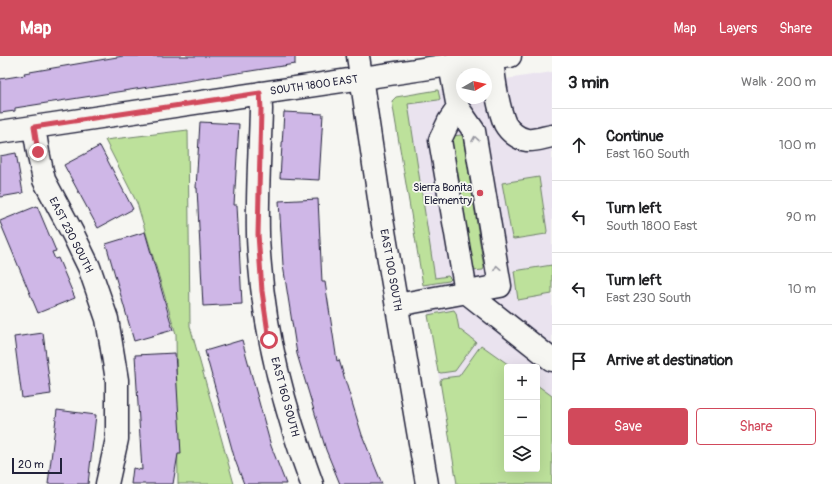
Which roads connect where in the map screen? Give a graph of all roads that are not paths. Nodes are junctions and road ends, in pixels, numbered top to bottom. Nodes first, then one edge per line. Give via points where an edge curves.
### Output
1 (358, 56) edge
2 (501, 57) edge
3 (450, 65) junction
4 (361, 78) junction
5 (260, 93) junction
6 (458, 108) junction
7 (34, 127) junction
8 (0, 132) edge
9 (552, 136) edge
10 (466, 292) junction
11 (397, 305) junction
12 (552, 360) edge
13 (107, 484) edge
14 (312, 484) edge
15 (427, 484) edge

1 - 4 street, EAST 100 SOUTH
2 - 3 street, SOUTH 1800 EAST
2 - 9 street via 494,79 505,124 512,133 527,140
3 - 4 street, SOUTH 1800 EAST
3 - 6 street
4 - 5 street, SOUTH 1800 EAST
4 - 11 street, EAST 100 SOUTH
5 - 7 street, SOUTH 1800 EAST
5 - 14 street, EAST 160 SOUTH via 258,234 262,291 269,340 281,388
6 - 10 street via 440,140
10 -> 6 street via 500,286 474,131
7 - 8 street, SOUTH 1800 EAST
7 - 13 street, EAST 230 SOUTH via 44,180 89,267 107,319 117,380 117,439
10 - 11 street
10 - 12 street
11 - 15 street, EAST 100 SOUTH

